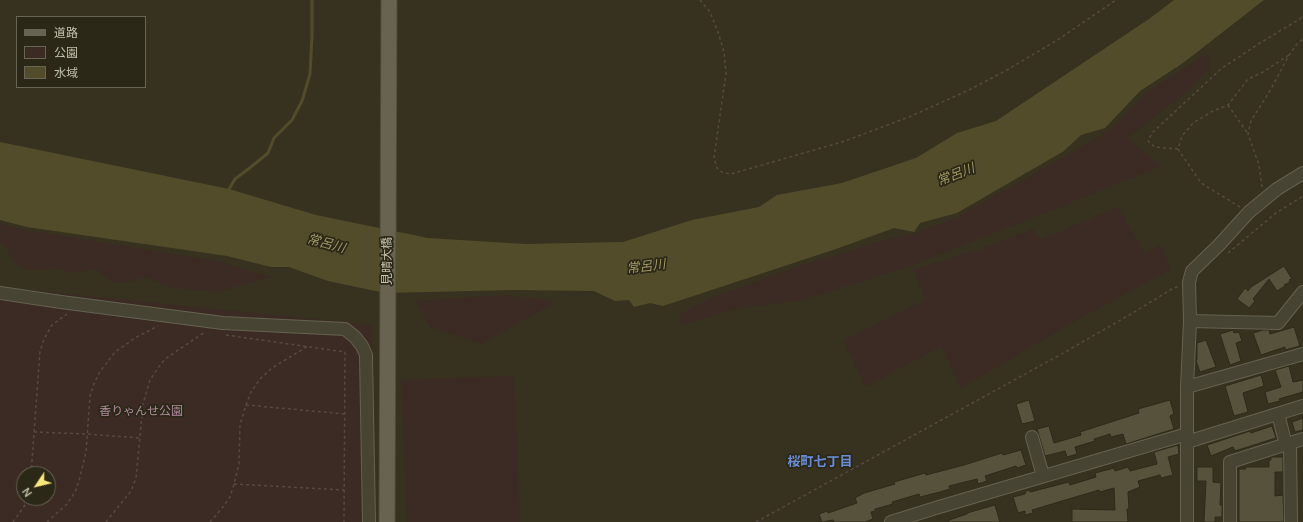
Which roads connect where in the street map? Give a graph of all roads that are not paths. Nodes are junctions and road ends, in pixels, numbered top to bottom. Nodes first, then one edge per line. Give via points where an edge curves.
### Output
1 (389, 0) edge
2 (1303, 173) edge
3 (1303, 292) edge
4 (0, 293) edge
5 (1190, 322) junction
6 (1303, 354) edge
7 (1186, 387) junction
8 (1303, 406) edge
9 (1278, 414) junction
10 (1032, 437) dead end
11 (1187, 438) junction
12 (1303, 439) edge
13 (1288, 445) junction
14 (1043, 476) junction
15 (1297, 486) edge
16 (369, 522) edge
17 (387, 522) edge
18 (891, 522) edge
19 (1187, 522) edge
20 (1230, 522) edge
21 (1291, 522) edge

1 - 17 main road, 見晴大橋
2 - 5 street via 1277,189 1249,212 1192,271 1189,282
3 - 5 street via 1278,323
4 - 16 street via 223,323 345,329 355,337 366,355
5 - 7 street
6 - 7 street
7 - 11 street
8 - 9 street
9 - 11 street
9 - 13 street
10 - 14 street
11 - 14 street
11 - 19 street
12 - 13 street
13 - 15 street
13 - 20 street via 1230,462
14 - 18 street
15 - 21 street

